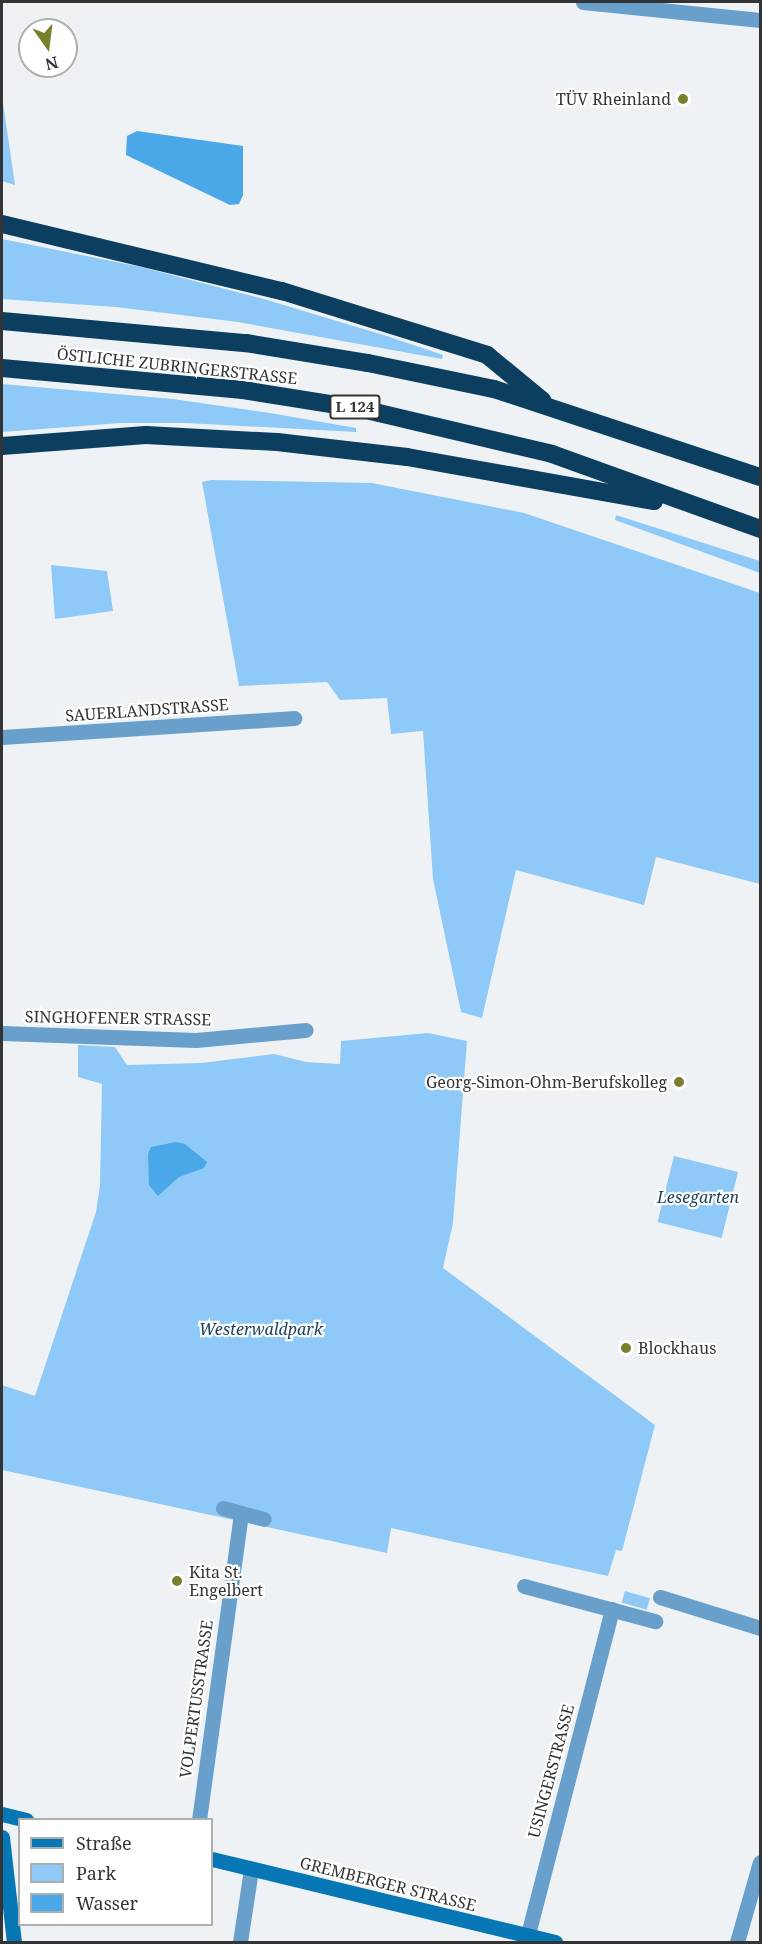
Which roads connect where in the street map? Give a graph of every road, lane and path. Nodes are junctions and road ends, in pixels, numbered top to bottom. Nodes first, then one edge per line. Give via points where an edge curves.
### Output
1 (588, 2) edge
2 (760, 20) edge
3 (2, 224) edge
4 (2, 321) edge
5 (2, 368) edge
6 (552, 407) junction
7 (2, 446) edge
8 (760, 477) edge
9 (696, 507) junction
10 (760, 529) edge
11 (294, 718) dead end
12 (2, 737) edge
13 (306, 1030) dead end
14 (2, 1033) edge
15 (223, 1508) dead end
16 (241, 1513) junction
17 (264, 1519) dead end
18 (524, 1586) dead end
19 (660, 1597) dead end
20 (612, 1609) junction
21 (655, 1621) dead end
22 (760, 1628) edge
23 (2, 1814) edge
24 (18, 1818) edge
25 (199, 1818) edge
26 (2, 1837) edge
27 (213, 1859) edge
28 (760, 1862) edge
29 (251, 1869) junction
30 (527, 1939) edge
31 (14, 1942) edge
32 (240, 1942) edge
33 (555, 1942) edge
34 (737, 1942) edge

1 - 2 street
3 - 6 highway via 282,291 487,355
4 - 6 highway, ÖSTLICHE ZUBRINGERSTRASSE via 246,343 494,389
5 - 9 highway, ÖSTLICHE ZUBRINGERSTRASSE / L 124 via 243,390 362,409 552,454
6 - 8 highway, ÖSTLICHE ZUBRINGERSTRASSE
7 - 9 highway via 146,435 277,442 406,458
9 - 10 highway, ÖSTLICHE ZUBRINGERSTRASSE / L 124
11 - 12 street, SAUERLANDSTRASSE
13 - 14 street, SINGHOFENER STRASSE via 196,1040
15 - 16 street
16 - 17 street
16 - 25 street, VOLPERTUSSTRASSE
18 - 20 street
19 - 22 street
20 - 21 street
20 - 30 street, USINGERSTRASSE
23 - 24 street
26 - 31 street
27 - 29 street, GREMBERGER STRASSE
28 - 34 street
29 - 30 street, GREMBERGER STRASSE
29 - 32 street
30 - 33 street, GREMBERGER STRASSE

